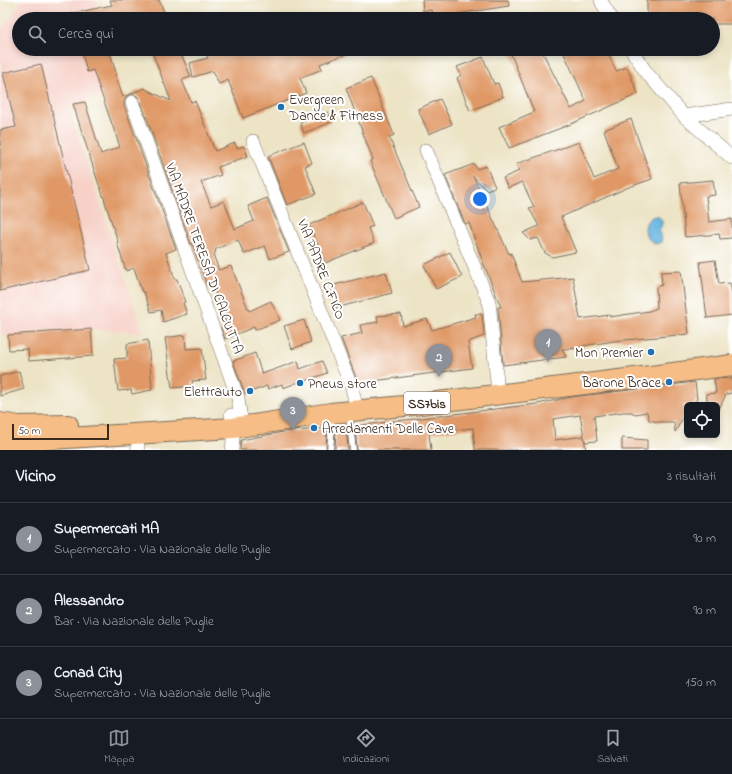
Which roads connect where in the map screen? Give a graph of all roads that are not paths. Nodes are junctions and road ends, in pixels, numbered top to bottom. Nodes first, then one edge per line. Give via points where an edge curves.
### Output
1 (601, 0) edge
2 (608, 12) edge
3 (636, 56) edge
4 (132, 102) dead end
5 (732, 109) edge
6 (684, 116) junction
7 (253, 140) dead end
8 (426, 150) dead end
9 (732, 158) edge
10 (732, 354) edge
11 (732, 365) edge
12 (497, 388) junction
13 (348, 408) junction
14 (236, 421) junction
15 (0, 423) edge
16 (137, 442) edge
17 (13, 443) edge
18 (232, 450) edge
19 (330, 450) edge
20 (353, 450) edge

1 - 2 street
3 - 6 street
4 - 14 street, VIA MADRE TERESA DI CALCUTTA via 238,398
5 - 6 street
6 - 9 street
7 - 13 street, VIA PADRE C.FICO via 352,388
8 - 12 street via 489,302
10 - 12 main road, SS7bis
11 - 12 main road, SS7bis via 651,376
12 - 13 main road, SS7bis
13 - 14 main road, SS7bis
13 - 14 main road, SS7bis
13 - 19 lane via 332,426
13 - 20 lane
14 - 15 main road, SS7bis via 18,426
14 - 16 main road, SS7bis
14 - 18 street, VIA MADRE TERESA DI CALCUTTA
16 - 17 main road, SS7bis

